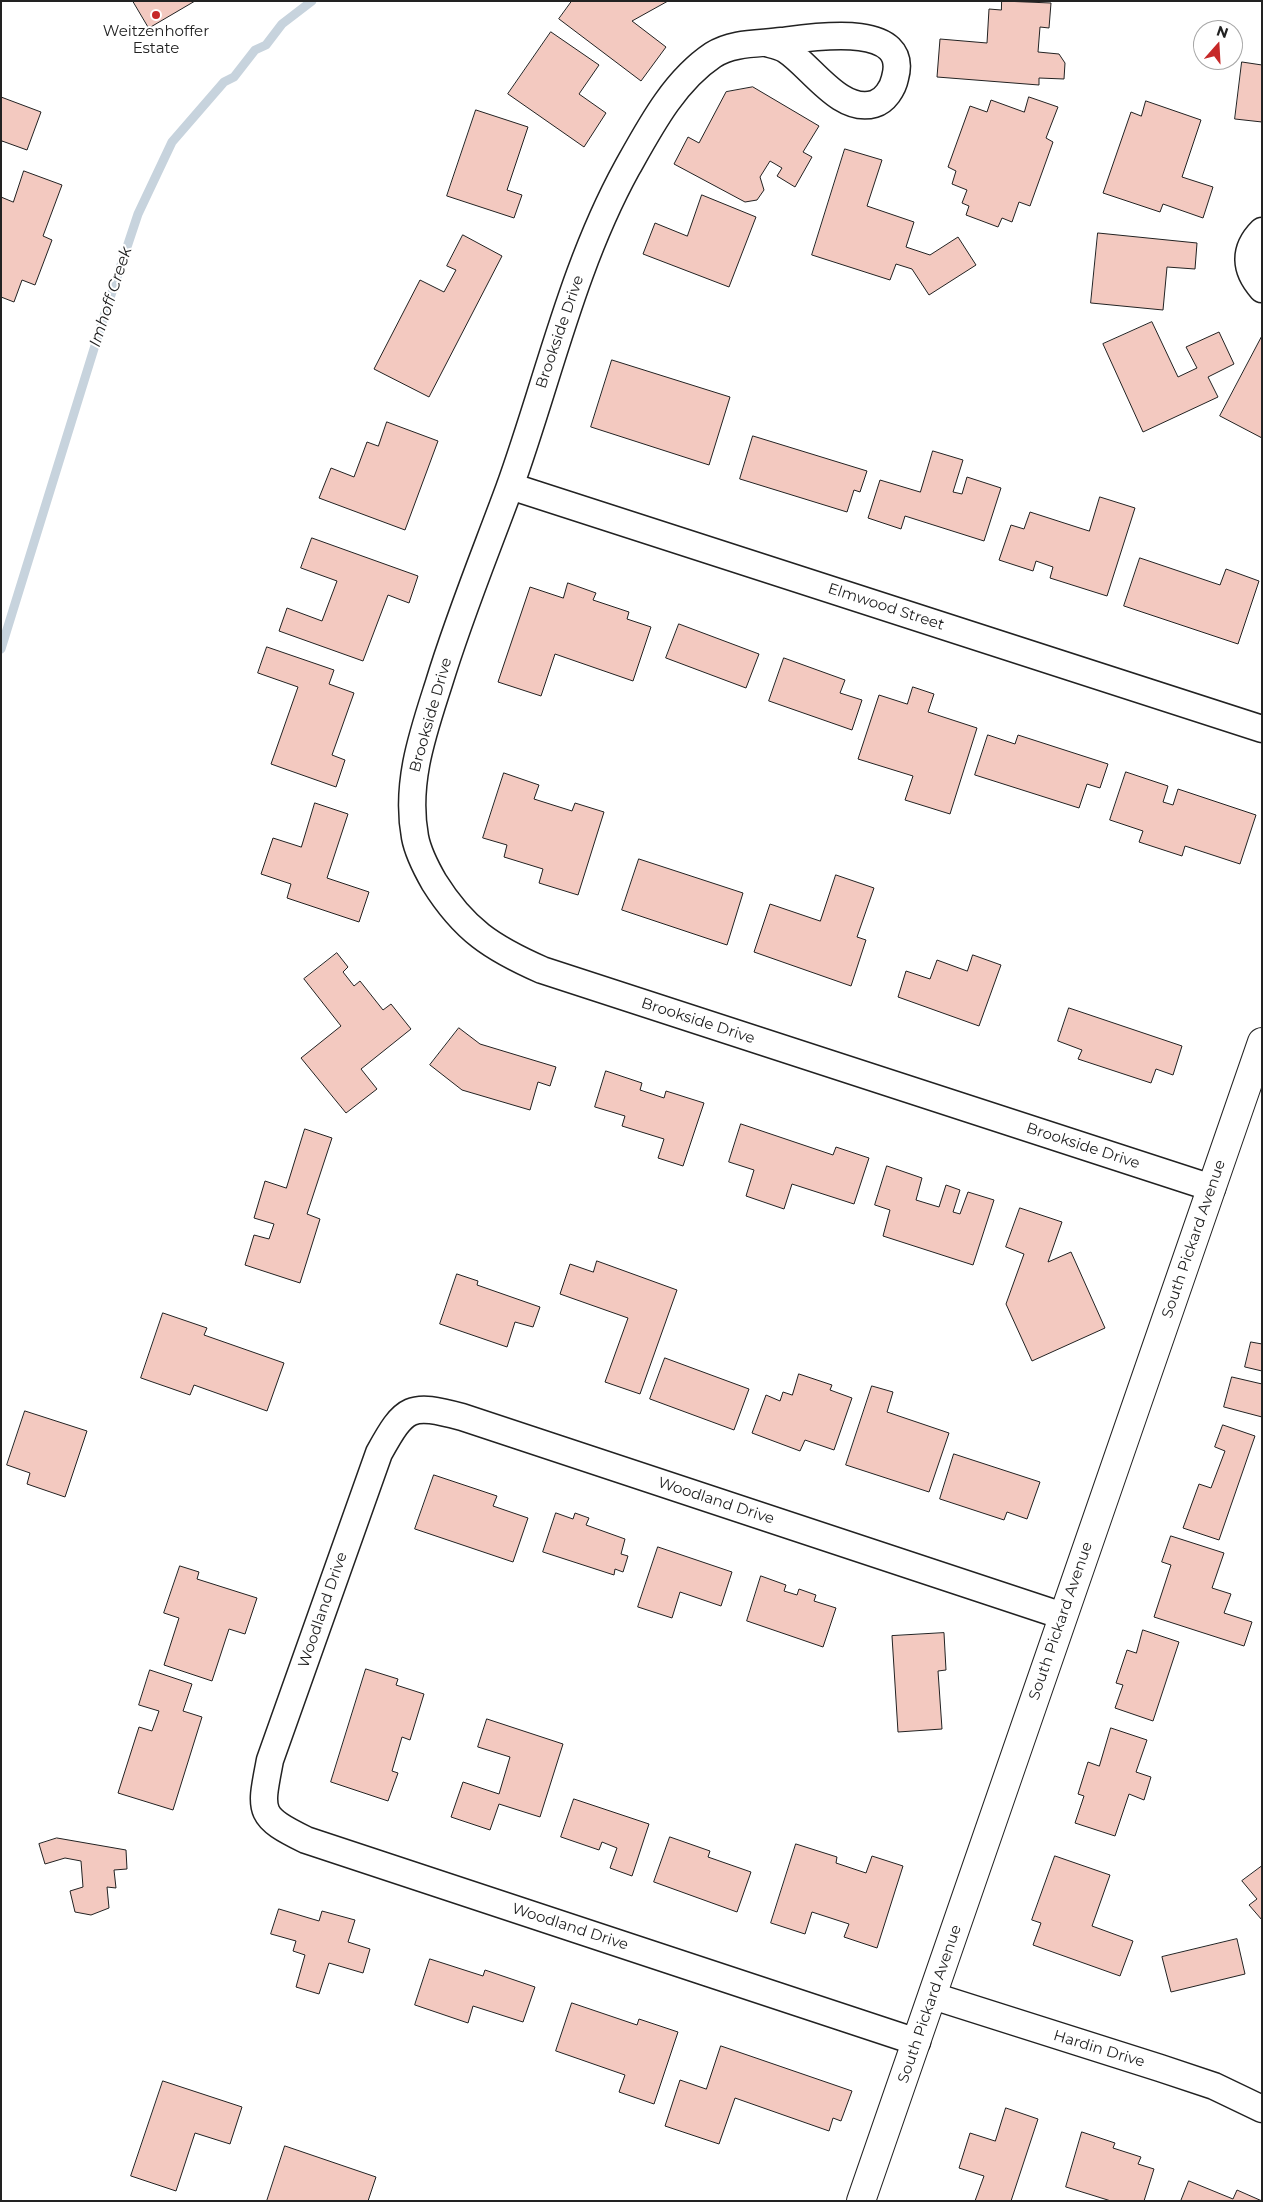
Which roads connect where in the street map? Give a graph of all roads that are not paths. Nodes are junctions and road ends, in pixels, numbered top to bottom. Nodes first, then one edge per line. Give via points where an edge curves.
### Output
1 (766, 43) dead end
2 (1262, 231) edge
3 (1262, 289) edge
4 (510, 486) junction
5 (1262, 729) edge
6 (1262, 1042) edge
7 (1212, 1188) junction
8 (1063, 1616) junction
9 (933, 1996) junction
10 (917, 2042) junction
11 (1257, 2098) edge
12 (861, 2201) edge

1 - 4 street, Brookside Drive via 741,45 716,53 692,71 670,98 626,169 583,264
2 - 3 street via 1253,242 1247,265
4 - 5 street, Elmwood Street
4 - 7 street, Brookside Drive via 457,624 421,741 412,783 415,838 423,863 454,911 475,934 507,955 542,970
6 - 7 street, South Pickard Avenue
7 - 8 street, South Pickard Avenue
8 - 9 street, South Pickard Avenue
8 - 10 street, Woodland Drive via 462,1417 432,1409 415,1410 394,1425 379,1453 270,1760 263,1807 281,1828 306,1840
9 - 10 street, South Pickard Avenue
9 - 11 street, Hardin Drive
10 - 12 street, South Pickard Avenue

